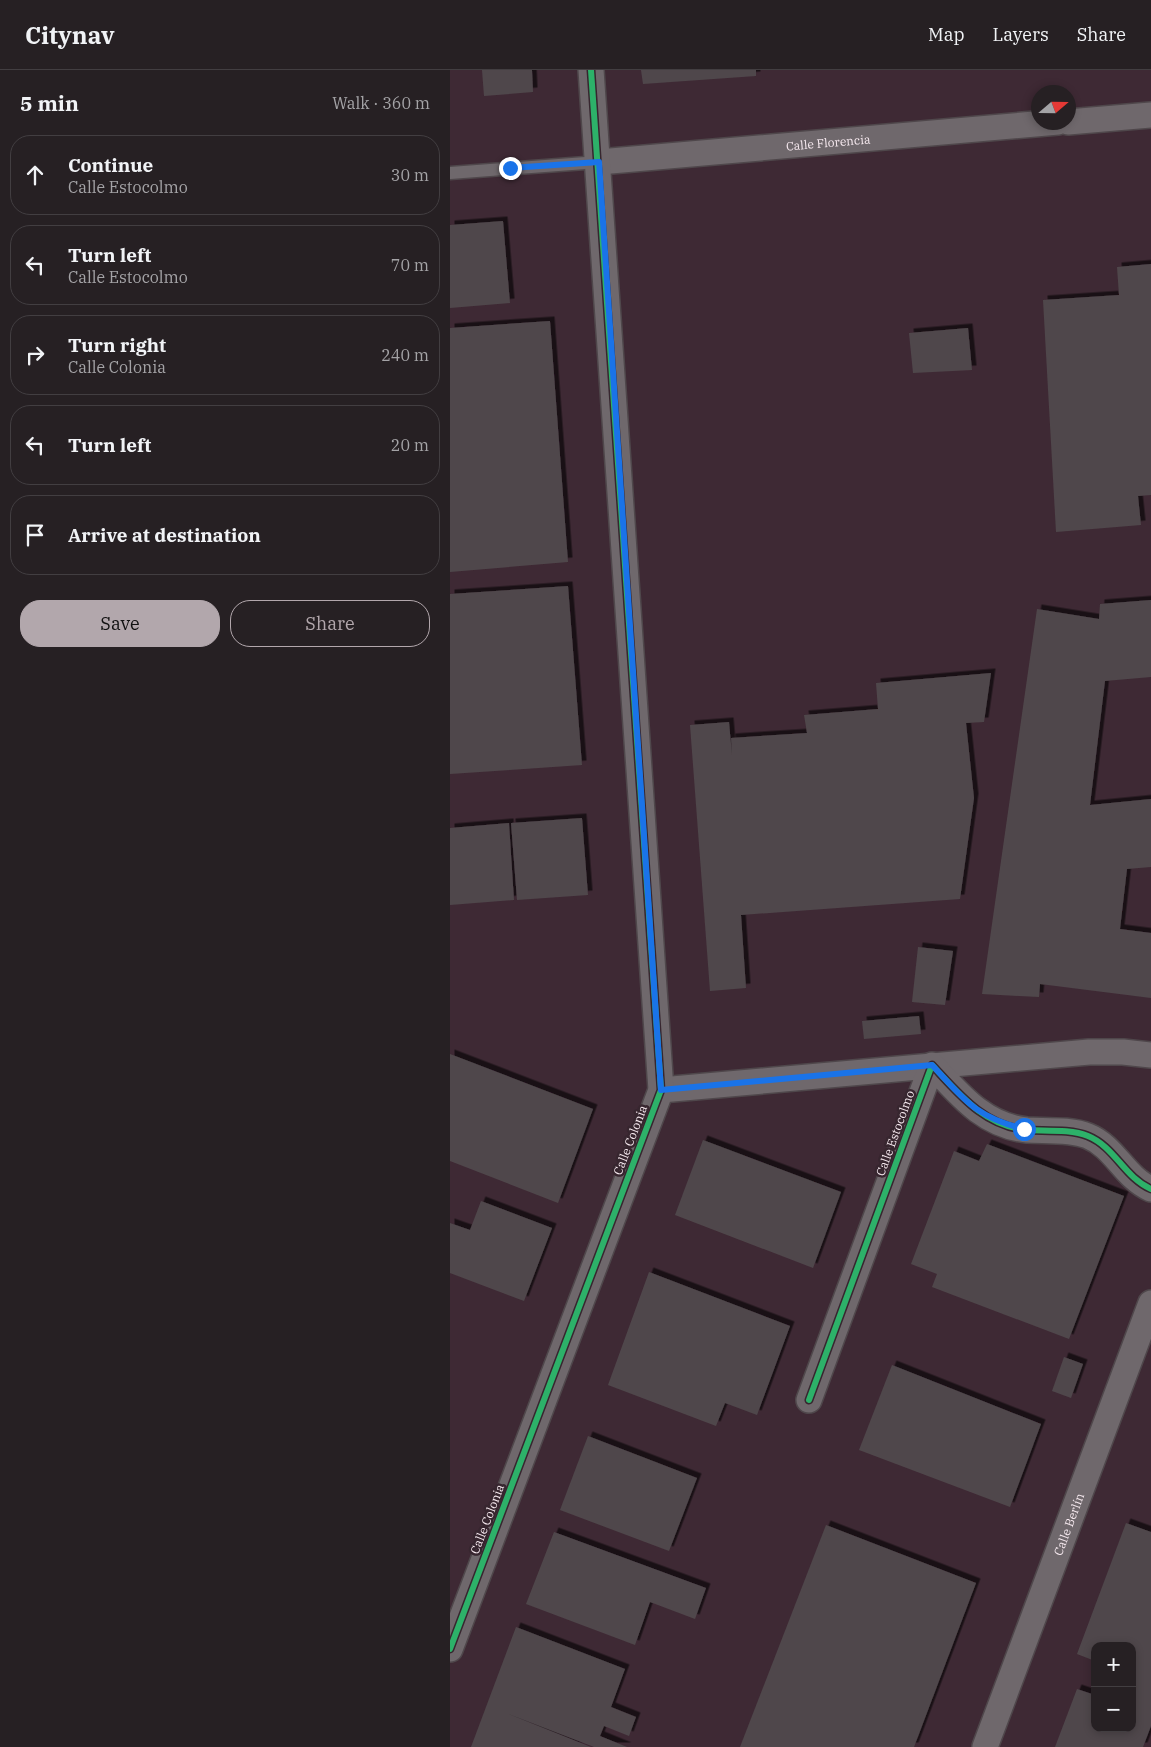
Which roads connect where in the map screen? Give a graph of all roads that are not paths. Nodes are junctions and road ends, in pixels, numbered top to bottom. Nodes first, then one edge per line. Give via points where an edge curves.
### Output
1 (591, 70) edge
2 (1151, 114) edge
3 (1076, 121) edge
4 (1031, 124) edge
5 (599, 162) junction
6 (450, 173) edge
7 (1151, 1055) edge
8 (932, 1065) junction
9 (661, 1090) junction
10 (1151, 1189) edge
11 (1151, 1303) edge
12 (809, 1400) dead end
13 (450, 1649) edge
14 (985, 1747) edge

1 - 5 street, Calle Colonia
2 - 3 street
4 - 5 street, Calle Florencia
5 - 6 lane
5 - 9 street, Calle Colonia
7 - 8 street via 1089,1052
8 - 9 street
8 - 10 street via 979,1113 998,1123 1024,1129 1086,1135 1105,1145 1139,1184
8 - 12 street, Calle Estocolmo
9 - 13 street, Calle Colonia
11 - 14 street, Calle Berlín

